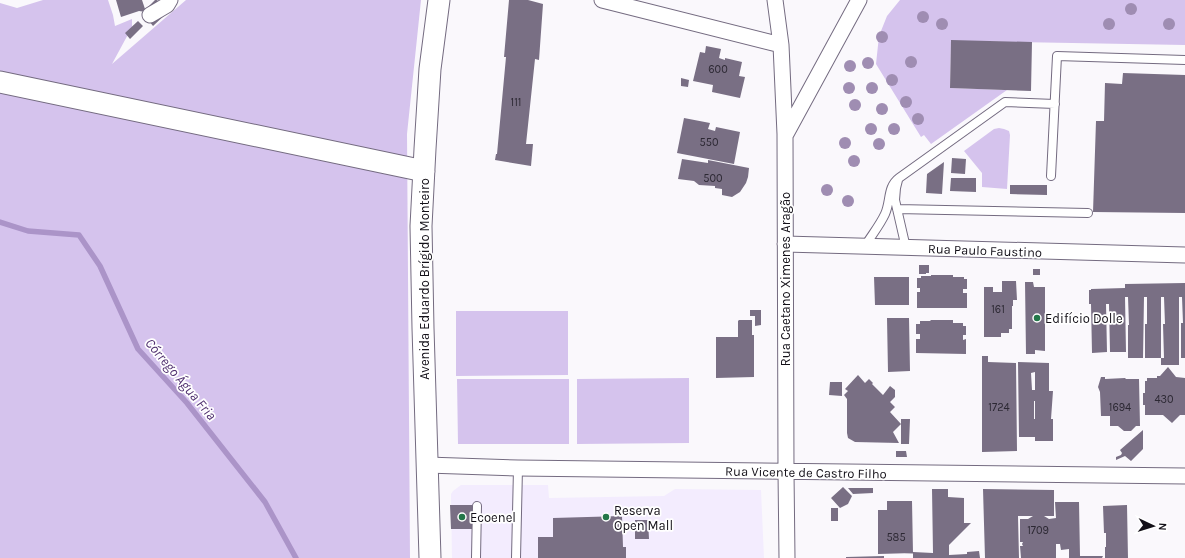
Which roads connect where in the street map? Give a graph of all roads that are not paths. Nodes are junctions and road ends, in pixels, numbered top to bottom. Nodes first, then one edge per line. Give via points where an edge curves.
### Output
1 (170, 0) edge
2 (440, 0) edge
3 (602, 0) edge
4 (775, 0) edge
5 (859, 0) edge
6 (150, 15) dead end
7 (781, 46) junction
8 (1185, 60) edge
9 (0, 82) edge
10 (1055, 104) junction
11 (785, 134) junction
12 (424, 171) junction
13 (1051, 176) dead end
14 (899, 178) junction
15 (897, 209) junction
16 (1088, 213) dead end
17 (785, 244) junction
18 (865, 246) junction
19 (906, 248) junction
20 (1185, 255) edge
21 (427, 465) junction
22 (518, 468) junction
23 (786, 472) junction
24 (1185, 476) edge
25 (477, 506) dead end
26 (430, 558) edge
27 (476, 558) edge
28 (516, 558) edge
29 (787, 558) edge

1 - 6 street via 167,5
2 - 12 main road, Avenida Eduardo Brígido Monteiro via 430,69
3 - 7 street
4 - 7 street, Rua Caetano Ximenes Aragão
5 - 11 street
7 - 11 street, Rua Caetano Ximenes Aragão
8 - 10 lane via 1057,56
9 - 12 main road
10 - 13 lane
10 - 14 lane via 1005,102
11 - 17 street, Rua Caetano Ximenes Aragão
12 - 21 main road, Avenida Eduardo Brígido Monteiro via 421,226
14 - 15 lane via 895,200
14 - 18 lane via 890,188 889,205
15 - 16 lane
15 - 19 lane
17 - 18 street, Rua Paulo Faustino
17 - 23 street, Rua Caetano Ximenes Aragão
18 - 19 street, Rua Paulo Faustino
19 - 20 street, Rua Paulo Faustino
21 - 22 street, Rua Vicente de Castro Filho
21 - 26 main road, Avenida Eduardo Brígido Monteiro
22 - 23 street, Rua Vicente de Castro Filho
22 - 28 lane
23 - 24 street, Rua Vicente de Castro Filho
23 - 29 street, Rua Caetano Ximenes Aragão
25 - 27 lane

